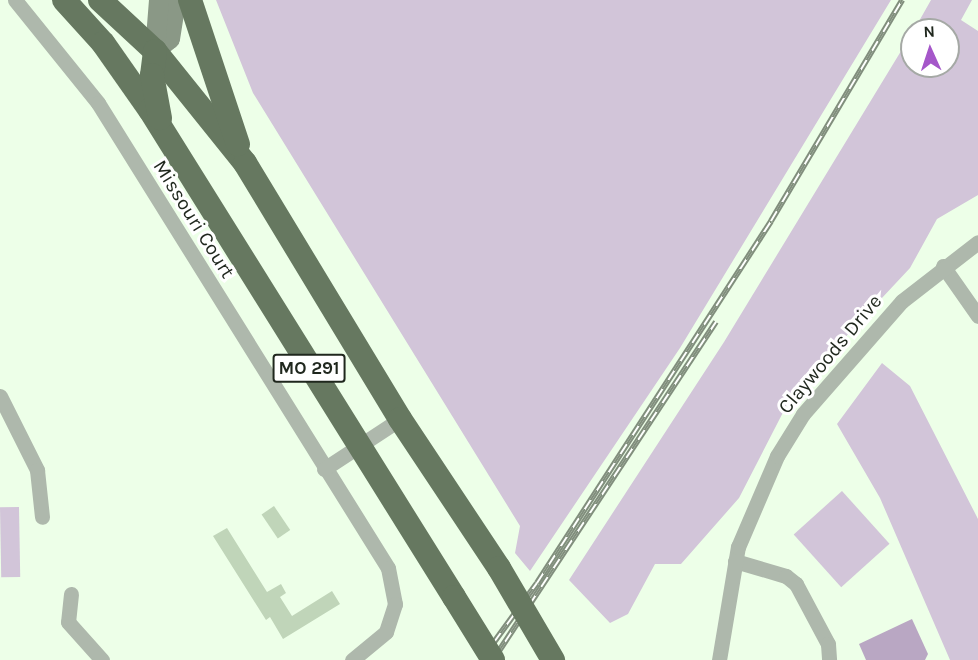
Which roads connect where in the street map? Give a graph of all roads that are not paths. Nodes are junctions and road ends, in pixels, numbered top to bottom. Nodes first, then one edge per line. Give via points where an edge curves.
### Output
1 (15, 0) edge
2 (64, 0) edge
3 (100, 0) edge
4 (159, 0) edge
5 (176, 0) edge
6 (190, 0) edge
7 (103, 43) junction
8 (155, 51) junction
9 (166, 137) junction
10 (245, 163) junction
11 (978, 242) edge
12 (943, 266) junction
13 (978, 316) edge
14 (0, 396) edge
15 (400, 420) junction
16 (357, 447) junction
17 (324, 469) junction
18 (42, 517) dead end
19 (735, 561) junction
20 (71, 594) dead end
21 (102, 660) edge
22 (352, 660) edge
23 (493, 660) edge
24 (553, 660) edge
25 (719, 660) edge
26 (829, 660) edge

1 - 17 street, Missouri Court via 98,103
2 - 7 highway, MO 291
3 - 8 highway, MO 291
4 - 8 main road
5 - 8 main road via 170,39
6 - 10 highway
7 - 8 highway via 125,55 140,57
7 - 9 highway, MO 291
8 - 9 highway via 154,96
8 - 10 highway, MO 291
9 - 16 highway, MO 291
10 - 15 highway, MO 291
11 - 12 street, Claywoods Drive
12 - 13 street
12 - 19 street, Claywoods Drive via 902,301 803,414 756,501
14 - 18 street via 37,470
15 - 16 street
15 - 24 highway, MO 291, bridge via 499,568
16 - 17 street
16 - 23 highway, MO 291, bridge
17 - 22 street, Missouri Court via 387,568 394,591 387,632
19 - 25 street, Claywoods Drive
19 - 26 street via 786,576 796,584 828,644
20 - 21 street via 68,622

